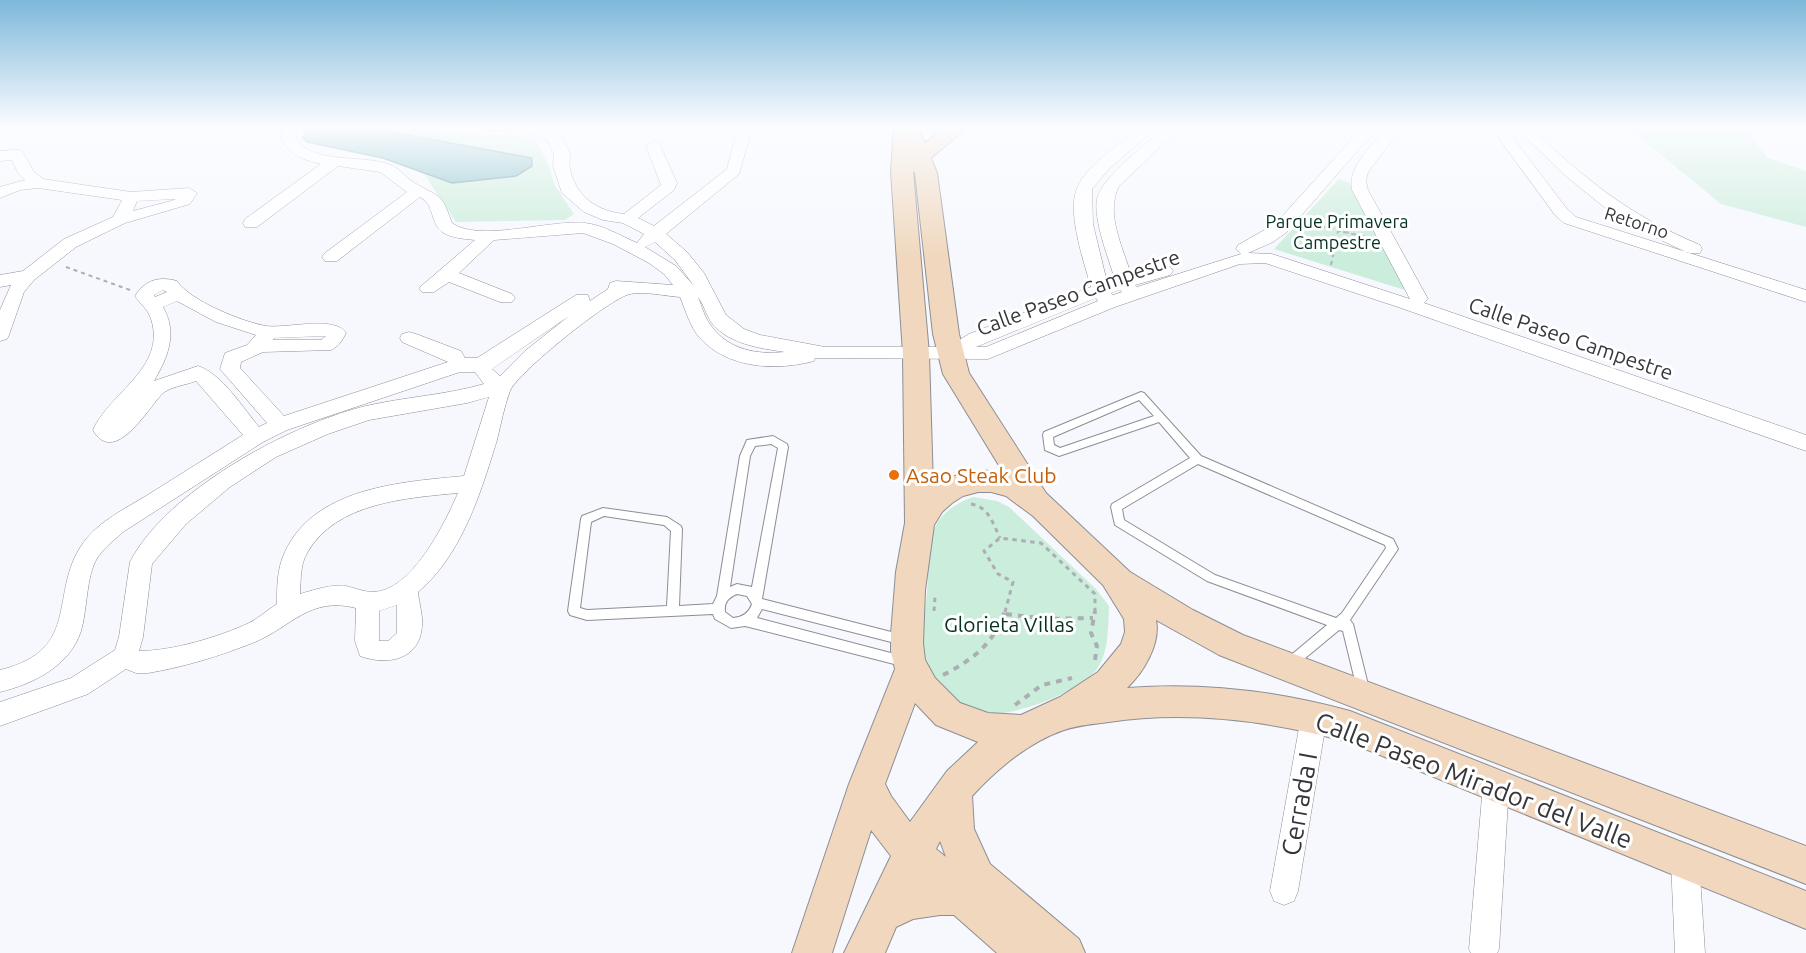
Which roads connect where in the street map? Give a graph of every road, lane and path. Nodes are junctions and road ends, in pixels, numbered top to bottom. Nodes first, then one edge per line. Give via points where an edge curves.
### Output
1 (25, 170) edge
2 (322, 170) edge
3 (390, 170) edge
4 (562, 170) edge
5 (664, 170) edge
6 (734, 170) edge
7 (913, 170) edge
8 (917, 170) edge
9 (1099, 170) edge
10 (1126, 170) edge
11 (1332, 170) edge
12 (1361, 170) edge
13 (1530, 170) edge
14 (1568, 170) edge
15 (38, 183) junction
16 (419, 190) junction
17 (0, 193) edge
18 (131, 197) junction
19 (609, 217) junction
20 (627, 219) junction
21 (119, 220) junction
22 (1300, 222) dead end
23 (252, 223) dead end
24 (589, 229) junction
25 (655, 233) junction
26 (489, 236) junction
27 (1244, 249) junction
28 (635, 250) junction
29 (331, 257) dead end
30 (47, 260) junction
31 (1330, 267) dead end
32 (447, 275) junction
33 (28, 276) junction
34 (0, 281) edge
35 (1806, 285) edge
36 (428, 288) dead end
37 (629, 288) junction
38 (1128, 289) junction
39 (696, 291) junction
40 (1806, 296) edge
41 (1105, 297) junction
42 (506, 298) dead end
43 (149, 300) junction
44 (1425, 304) junction
45 (0, 335) edge
46 (409, 338) dead end
47 (916, 354) junction
48 (950, 354) junction
49 (470, 365) junction
50 (502, 386) junction
51 (1160, 418) junction
52 (280, 425) junction
53 (1806, 430) edge
54 (256, 437) junction
55 (1806, 443) edge
56 (1197, 459) junction
57 (473, 483) junction
58 (963, 504) dead end
59 (1038, 504) junction
60 (920, 526) junction
61 (1000, 538) junction
62 (1117, 579) junction
63 (406, 589) junction
64 (935, 594) dead end
65 (723, 596) junction
66 (757, 600) junction
67 (368, 601) junction
68 (288, 609) junction
69 (718, 609) junction
70 (673, 611) junction
71 (1006, 614) junction
72 (932, 616) dead end
73 (1093, 618) junction
74 (747, 621) junction
75 (1344, 623) junction
76 (125, 657) junction
77 (908, 658) junction
78 (1287, 666) junction
79 (1090, 667) dead end
80 (1078, 676) dead end
81 (0, 681) edge
82 (943, 683) dead end
83 (1365, 696) junction
84 (0, 714) edge
85 (1059, 715) junction
86 (1314, 717) junction
87 (1020, 718) junction
88 (867, 784) junction
89 (1496, 785) junction
90 (954, 791) junction
91 (913, 854) junction
92 (1685, 861) junction
93 (1806, 866) edge
94 (1284, 891) dead end
95 (963, 897) junction
96 (1806, 910) edge
97 (883, 913) junction
98 (1484, 950) dead end
99 (812, 953) edge
100 (864, 953) edge
101 (1027, 953) edge
102 (1065, 953) edge
103 (1690, 953) edge

1 - 15 street
2 - 23 street
3 - 16 street via 406,185
4 - 19 street via 568,190 590,209
5 - 20 street via 668,186
6 - 25 street
7 - 47 main road
8 - 48 main road
9 - 41 street via 1084,188 1081,203
10 - 38 street via 1112,184 1105,198 1105,214
11 - 27 street via 1281,228
12 - 44 street via 1360,190
13 - 40 street, Retorno via 1570,220
14 - 35 street via 1606,202 1664,236
15 - 17 street
15 - 18 street
16 - 26 street via 435,200 443,225 450,230
16 - 29 street
18 - 21 street
18 - 21 street via 189,193 177,204
19 - 20 street
19 - 24 street
20 - 25 street
21 - 30 street via 70,243
22 - 31 path via 1370,238 1338,231
24 - 26 street
24 - 28 street
25 - 28 street
25 - 39 street via 681,256
26 - 32 street
27 - 38 street, Calle Paseo Campestre
27 - 44 street, Calle Paseo Campestre via 1266,250
28 - 39 street via 669,269
30 - 33 street
30 - 43 path
32 - 36 street
32 - 42 street
33 - 34 street
33 - 45 street via 16,290
37 - 39 street
37 - 49 street via 614,286 594,291
37 - 50 street via 612,294 583,314
38 - 41 street, Calle Paseo Campestre
38 - 44 street, Calle Paseo Campestre via 1238,259 1266,258
39 - 47 street, Calle Paseo Campestre via 706,332 751,359 779,361 825,353
41 - 48 street, Calle Paseo Campestre via 988,353
43 - 52 street via 177,294 263,339 232,358 230,369
43 - 54 street via 161,319 163,332 149,386 198,373
44 - 53 street, Calle Paseo Campestre via 1591,355
44 - 55 street, Calle Paseo Campestre
46 - 49 street
47 - 48 street, Calle Paseo Campestre
47 - 60 main road
48 - 59 main road via 962,383
49 - 50 street
49 - 52 street via 398,384
50 - 57 street
50 - 76 street via 367,413 269,452 223,482 178,518 141,562
51 - 51 lane via 1141,395 1048,435 1049,447 1059,452
51 - 56 lane
52 - 54 street
54 - 81 street via 115,526 95,544 82,564 69,631 60,648 42,663
56 - 75 lane via 1389,542 1392,549
56 - 75 lane via 1116,507 1119,522 1211,578
57 - 63 street via 441,550
57 - 68 street via 400,490 368,499 341,510 314,528 298,548 290,571
58 - 61 path via 976,504 988,512
59 - 60 main road via 1017,488 975,481 953,486 934,500
59 - 62 main road
60 - 77 main road
61 - 71 path via 984,552 998,574 1013,582
61 - 73 path via 1041,543 1095,594
62 - 78 main road, Calle Paseo Mirador del Valle via 1182,620
62 - 85 main road via 1135,607 1142,629 1133,655 1119,676
63 - 67 street via 390,598
63 - 67 street via 410,629 401,645 390,652 369,649
64 - 72 path
65 - 66 lane via 744,590
65 - 66 lane via 745,456 751,443 773,440 783,447
65 - 69 lane
66 - 74 lane via 753,616
66 - 77 lane
67 - 68 street via 346,594
68 - 76 street via 257,630 172,658 138,662
69 - 70 lane
69 - 74 lane via 731,623
70 - 70 lane via 587,615 574,611 586,519 603,512 667,521 678,529
71 - 73 path
71 - 82 path via 987,646 963,666 939,677
73 - 79 path via 1091,633 1097,646
74 - 77 lane
75 - 78 lane
75 - 83 lane
76 - 84 street via 79,686
77 - 87 main road via 921,686 948,714 984,729
77 - 88 main road
78 - 83 main road, Calle Paseo Mirador del Valle
80 - 87 path via 1035,689
83 - 93 main road, Calle Paseo Mirador del Valle
85 - 86 main road, Calle Paseo Mirador del Valle via 1163,702 1270,709
85 - 87 main road
86 - 89 main road, Calle Paseo Mirador del Valle via 1350,727
86 - 94 street, Cerrada I
87 - 90 main road
88 - 91 main road via 878,809
88 - 99 main road
89 - 92 main road, Calle Paseo Mirador del Valle
89 - 98 street
90 - 91 main road
90 - 102 main road via 955,829 976,878
91 - 95 main road
91 - 97 main road
92 - 96 main road, Calle Paseo Mirador del Valle
92 - 103 street
95 - 97 main road via 935,893 908,899
95 - 101 main road
97 - 100 main road

